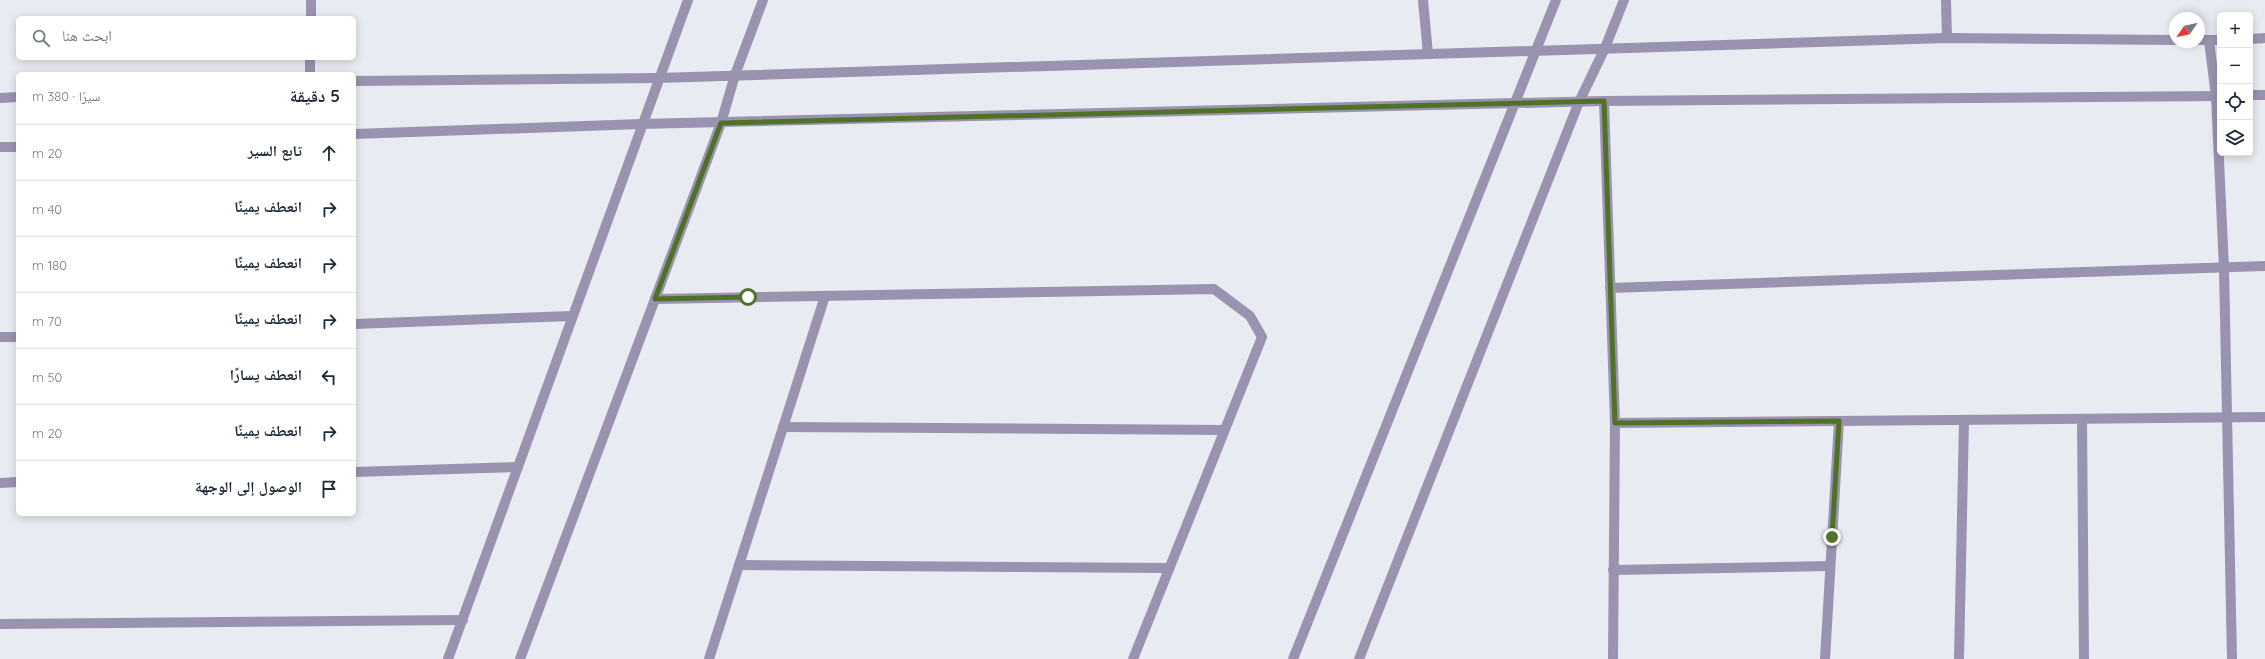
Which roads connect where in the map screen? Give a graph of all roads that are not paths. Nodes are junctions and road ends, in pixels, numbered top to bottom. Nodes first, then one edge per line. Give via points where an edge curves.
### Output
1 (311, 0) edge
2 (688, 0) edge
3 (763, 0) edge
4 (1423, 0) edge
5 (1556, 0) edge
6 (1624, 0) edge
7 (1946, 0) edge
8 (311, 16) edge
9 (1947, 38) junction
10 (2265, 38) edge
11 (2253, 39) edge
12 (2169, 40) edge
13 (2205, 40) edge
14 (2217, 40) edge
15 (2205, 44) edge
16 (1604, 48) junction
17 (1536, 50) junction
18 (1428, 54) junction
19 (310, 60) edge
20 (310, 72) edge
21 (735, 75) junction
22 (659, 78) junction
23 (356, 81) edge
24 (2217, 92) edge
25 (2253, 95) edge
26 (2265, 95) edge
27 (2217, 96) edge
28 (16, 97) edge
29 (0, 98) edge
30 (1604, 101) junction
31 (1578, 102) junction
32 (1514, 103) junction
33 (2219, 120) edge
34 (721, 123) junction
35 (641, 124) junction
36 (356, 134) edge
37 (16, 147) edge
38 (0, 148) edge
39 (2265, 266) edge
40 (2224, 268) junction
41 (1610, 288) junction
42 (826, 296) junction
43 (655, 299) junction
44 (572, 316) junction
45 (356, 324) edge
46 (0, 337) edge
47 (16, 337) edge
48 (2265, 417) edge
49 (2227, 418) junction
50 (2082, 419) junction
51 (1964, 420) junction
52 (1839, 421) junction
53 (1615, 423) junction
54 (784, 427) junction
55 (1224, 430) junction
56 (518, 467) junction
57 (356, 472) edge
58 (16, 482) edge
59 (0, 483) edge
60 (739, 565) junction
61 (1830, 566) junction
62 (1169, 568) junction
63 (1614, 570) junction
64 (462, 620) junction
65 (0, 624) edge
66 (448, 659) edge
67 (520, 659) edge
68 (709, 659) edge
69 (1133, 659) edge
70 (1293, 659) edge
71 (1359, 659) edge
72 (1612, 659) edge
73 (1825, 659) edge
74 (1959, 659) edge
75 (2084, 659) edge
76 (2232, 659) edge

1 - 8 street
2 - 22 street
3 - 21 street
4 - 18 street
5 - 17 street
6 - 16 street
7 - 9 street
9 - 12 street
9 - 16 street
10 - 11 street
13 - 14 street
15 - 24 street
16 - 17 street
16 - 31 street
17 - 18 street
17 - 32 street
18 - 21 street
19 - 20 street
21 - 22 street
21 - 34 street
22 - 23 street
22 - 35 street
25 - 26 street
27 - 30 street
28 - 29 street
30 - 31 street
30 - 41 street
31 - 32 street
31 - 71 street
32 - 34 street
32 - 70 street
33 - 40 street
34 - 35 street
34 - 43 street
35 - 36 street
35 - 44 street
37 - 38 street
39 - 40 street
40 - 41 street
40 - 49 street
41 - 53 street
42 - 43 street
42 - 54 street
42 - 55 street via 1214,289 1250,316 1262,337
43 - 67 street
44 - 45 street
44 - 56 street
46 - 47 street
48 - 49 street
49 - 50 street
49 - 76 street
50 - 51 street
50 - 75 street
51 - 52 street
51 - 74 street
52 - 53 street
52 - 61 street
53 - 63 street
54 - 55 street
54 - 60 street
55 - 62 street
56 - 57 street
56 - 64 street
58 - 59 street
60 - 62 street
60 - 68 street
61 - 63 street
61 - 73 street
62 - 69 street
63 - 72 street
64 - 65 street
64 - 66 street

